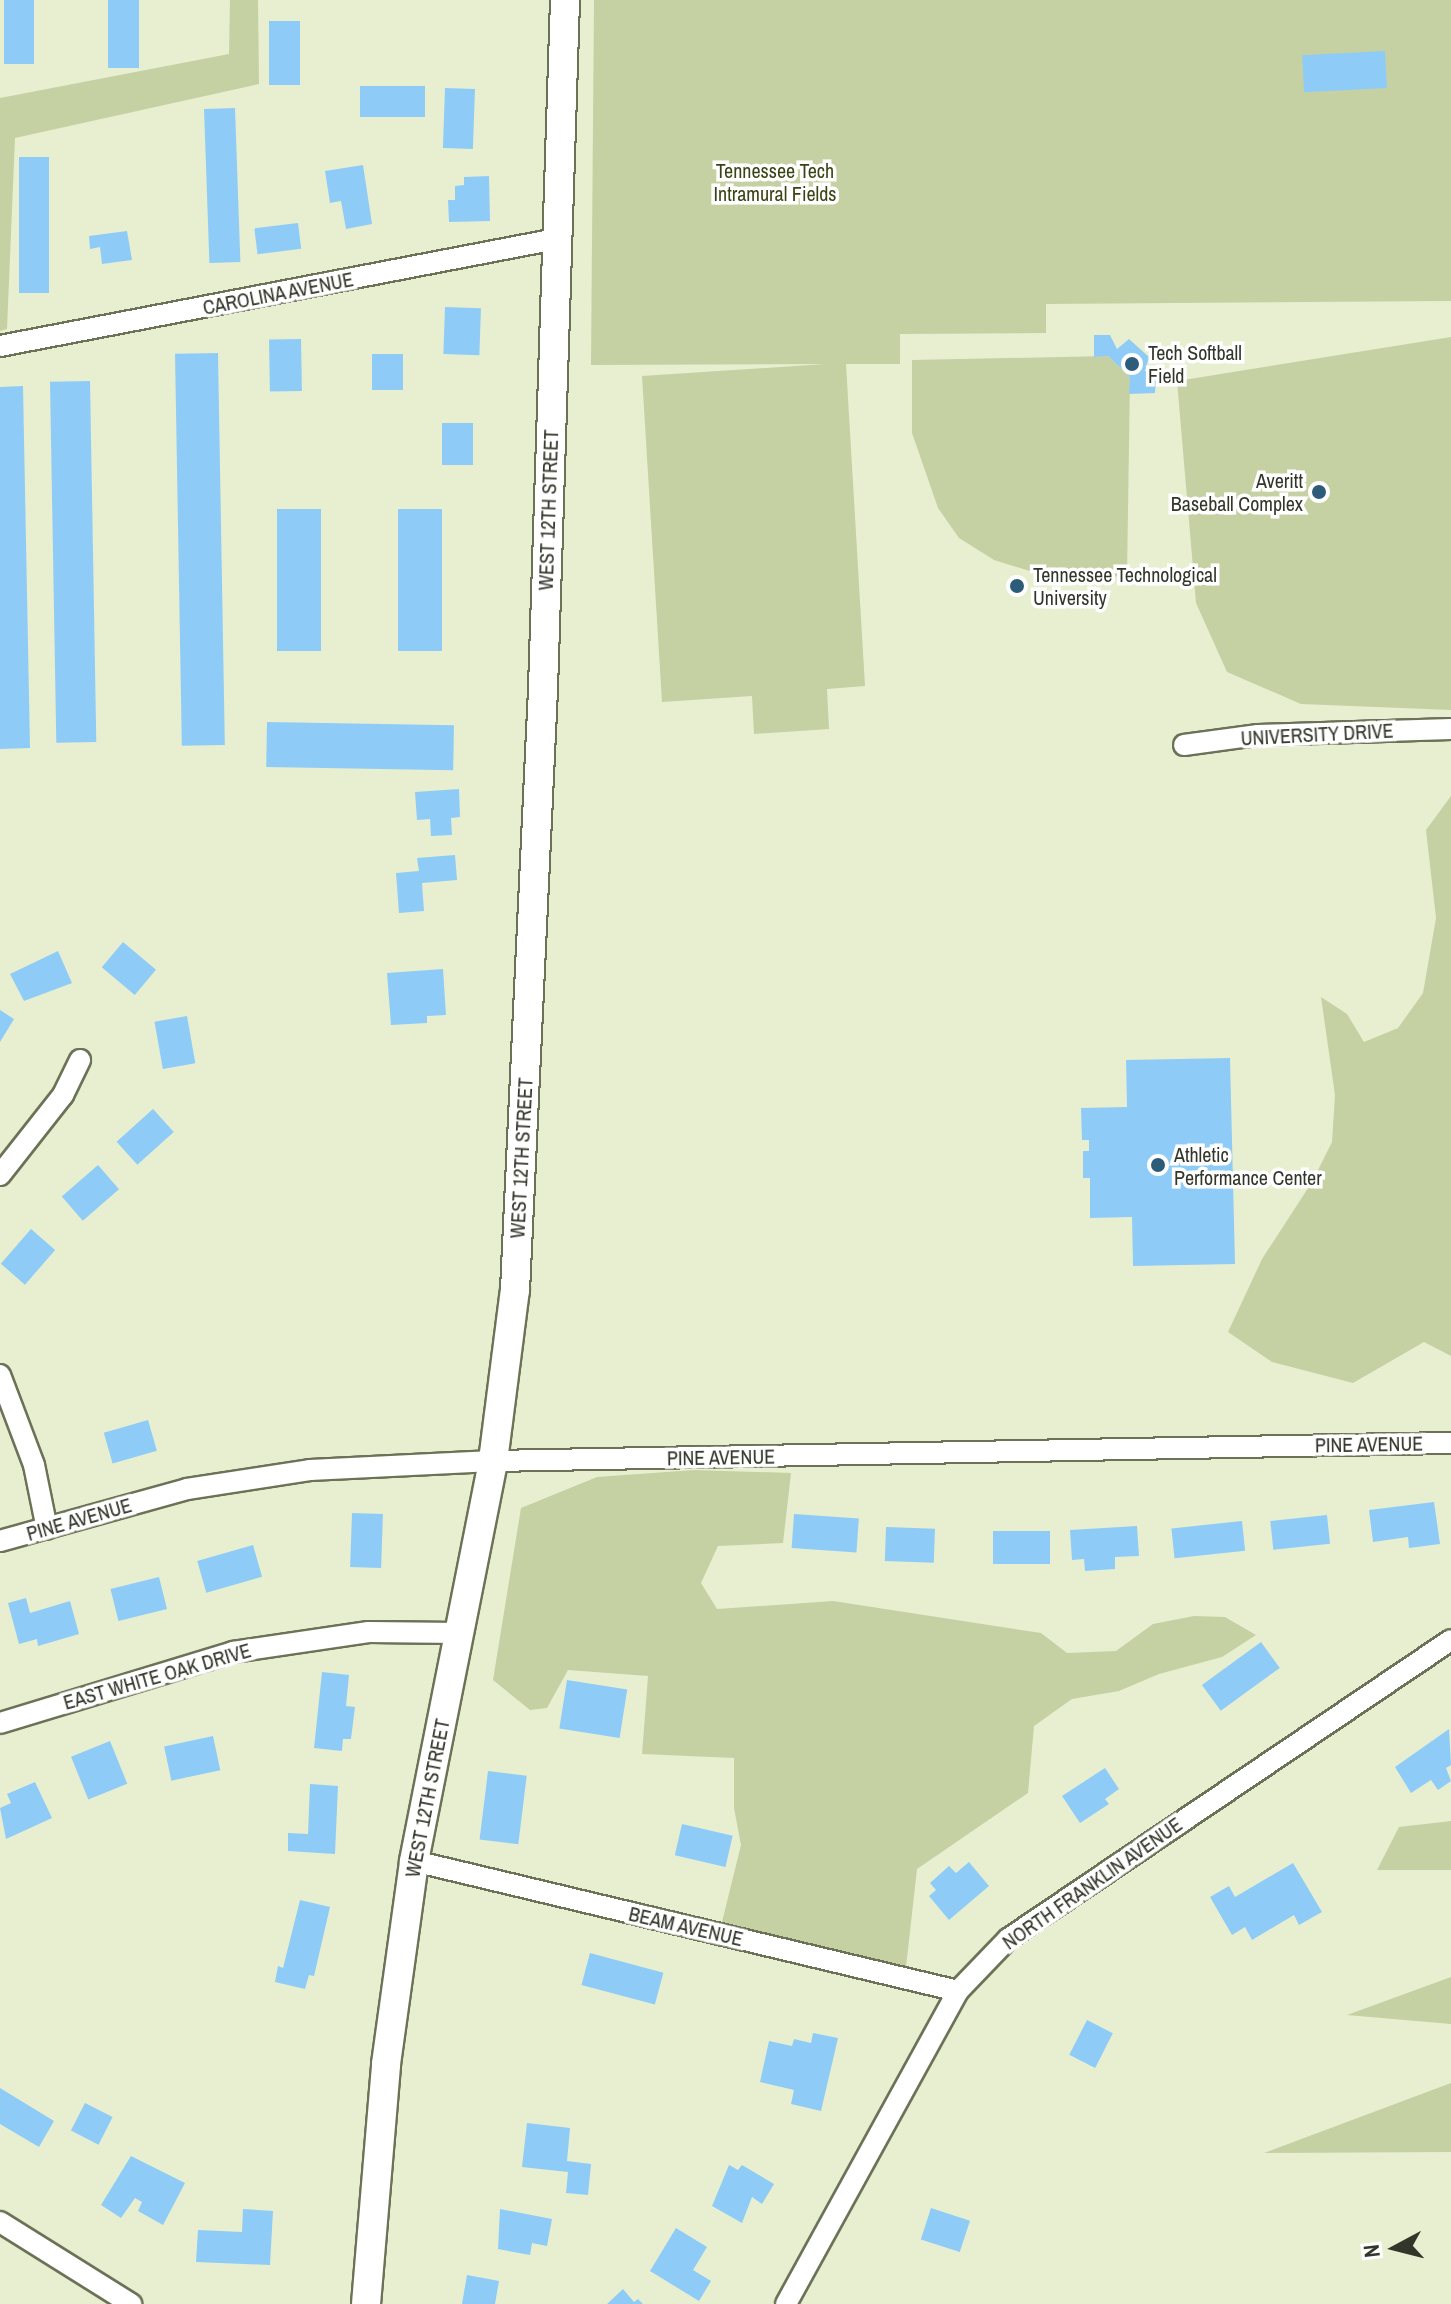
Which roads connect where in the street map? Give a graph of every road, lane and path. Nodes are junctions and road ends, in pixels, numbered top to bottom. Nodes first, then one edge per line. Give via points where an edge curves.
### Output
1 (565, 0) edge
2 (556, 239) junction
3 (0, 346) edge
4 (1451, 729) edge
5 (1184, 745) dead end
6 (80, 1060) dead end
7 (0, 1175) edge
8 (0, 1375) edge
9 (1451, 1443) edge
10 (493, 1461) junction
11 (47, 1529) junction
12 (0, 1541) edge
13 (459, 1633) junction
14 (1451, 1640) edge
15 (0, 1723) edge
16 (414, 1861) junction
17 (958, 1991) junction
18 (0, 2222) edge
19 (131, 2304) edge
20 (366, 2304) edge
21 (786, 2304) edge

1 - 2 main road, WEST 12TH STREET
2 - 3 street, CAROLINA AVENUE
2 - 10 main road, WEST 12TH STREET via 543,689 515,1290
4 - 5 street, UNIVERSITY DRIVE via 1258,735
6 - 7 street via 63,1095
8 - 11 street via 34,1465
9 - 10 street, PINE AVENUE
10 - 11 street, PINE AVENUE via 310,1470 187,1489
10 - 13 main road, WEST 12TH STREET
11 - 12 street, PINE AVENUE
13 - 15 street, EAST WHITE OAK DRIVE via 369,1632 233,1652
13 - 16 main road, WEST 12TH STREET
14 - 17 street, NORTH FRANKLIN AVENUE via 1059,1902 1008,1939
16 - 17 street, BEAM AVENUE
16 - 20 main road, WEST 12TH STREET via 386,2064
17 - 21 street, NORTH FRANKLIN AVENUE
18 - 19 street

